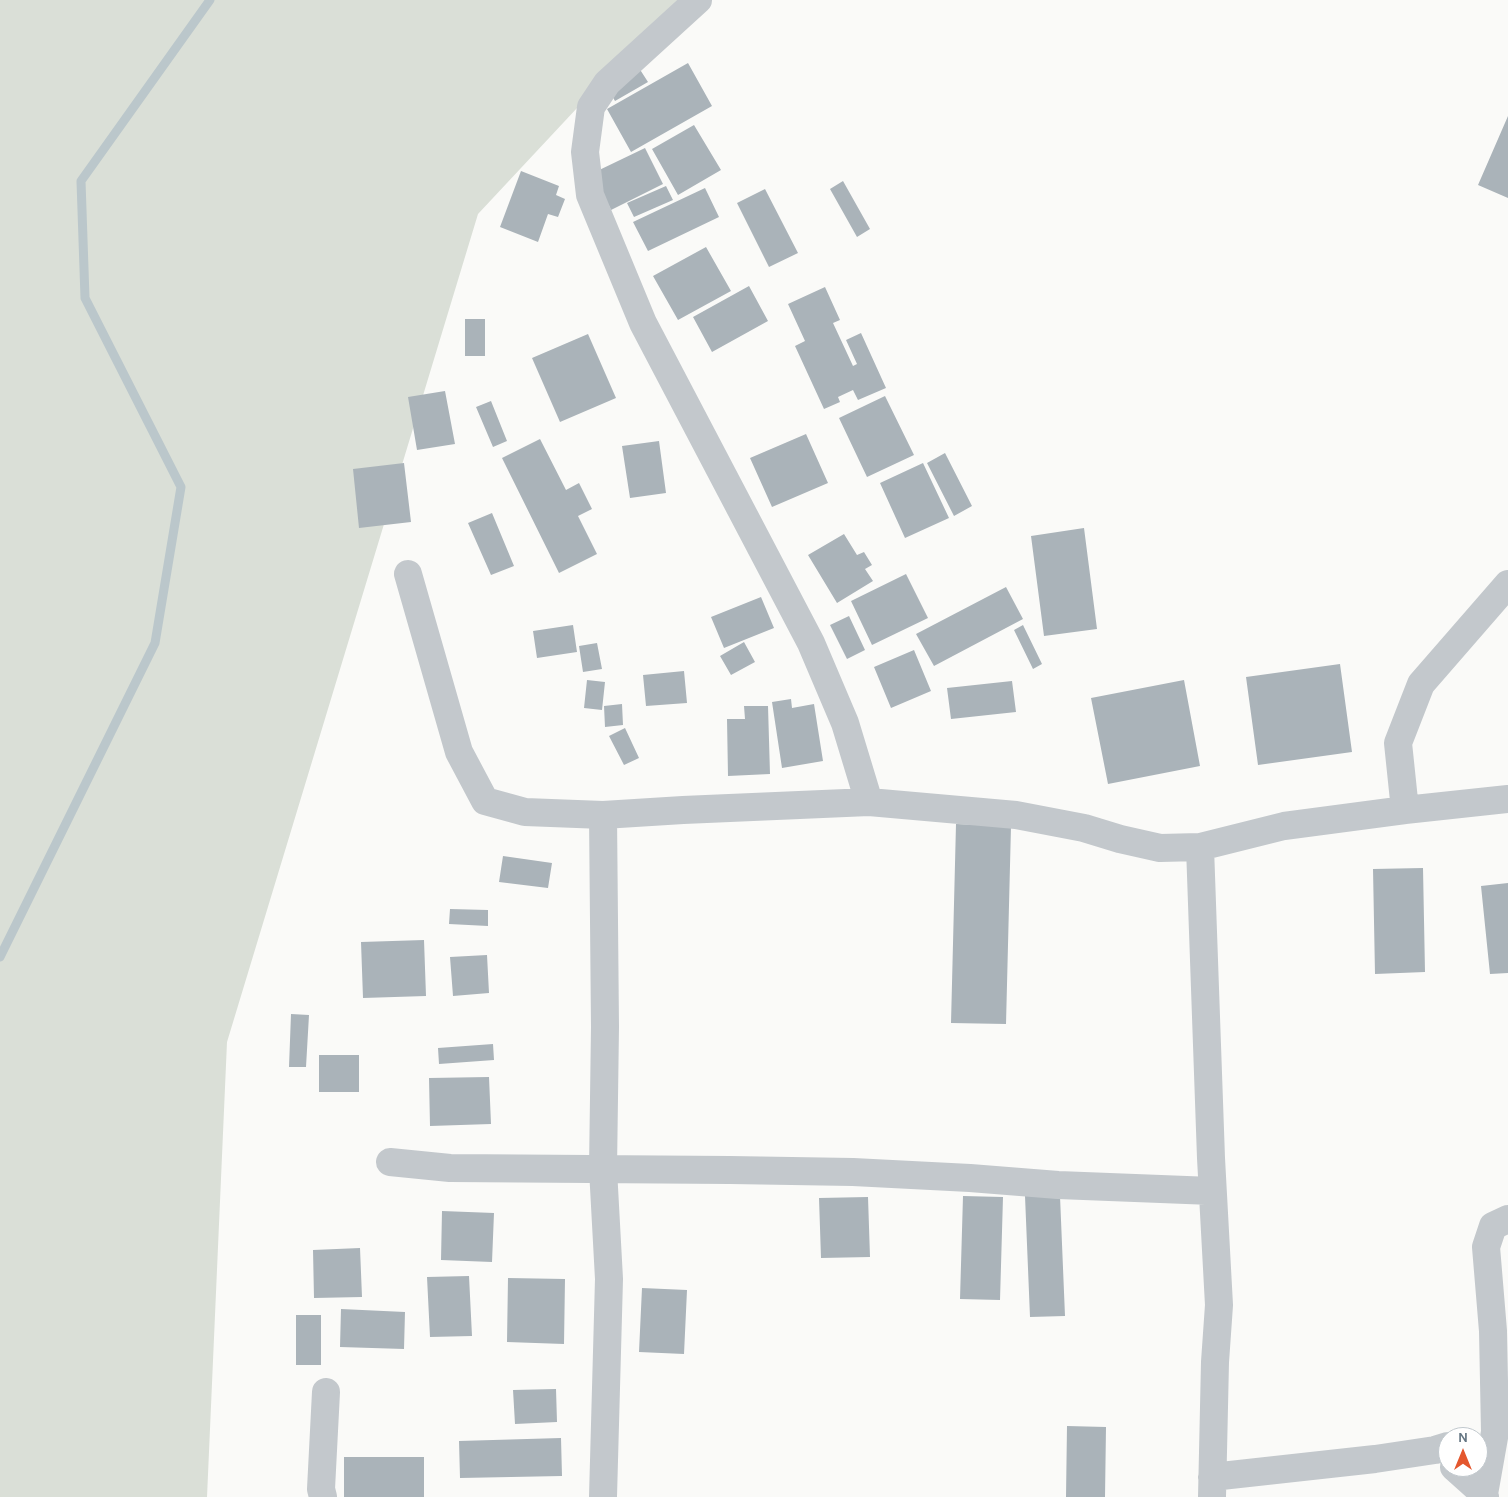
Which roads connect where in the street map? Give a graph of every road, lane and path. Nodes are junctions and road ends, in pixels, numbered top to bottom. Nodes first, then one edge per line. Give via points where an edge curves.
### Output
1 (698, 0) edge
2 (408, 574) dead end
3 (1508, 584) edge
4 (1508, 799) edge
5 (869, 802) junction
6 (1405, 810) junction
7 (603, 815) junction
8 (1200, 847) junction
9 (390, 1162) dead end
10 (603, 1169) junction
11 (1212, 1191) junction
12 (1508, 1219) edge
13 (326, 1392) dead end
14 (1494, 1433) edge
15 (1438, 1456) edge
16 (1466, 1477) edge
17 (1212, 1487) edge
18 (1485, 1496) edge
19 (322, 1497) edge
20 (603, 1497) edge

1 - 5 street via 607,84 591,108 585,152 590,195 643,323 811,643 845,723
2 - 7 street via 459,752 485,801 525,812
3 - 6 street via 1421,684 1398,743
4 - 6 street
5 - 7 street
5 - 8 street via 1016,815 1084,828 1160,848
6 - 8 street via 1284,826
7 - 10 street
8 - 11 street
9 - 10 street via 450,1168
10 - 11 street via 853,1172
10 - 20 street via 609,1280
11 - 17 street via 1219,1305
12 - 14 street via 1494,1226 1486,1247 1494,1331
13 - 19 street
14 - 18 street
15 - 17 street via 1375,1459
16 - 18 street

